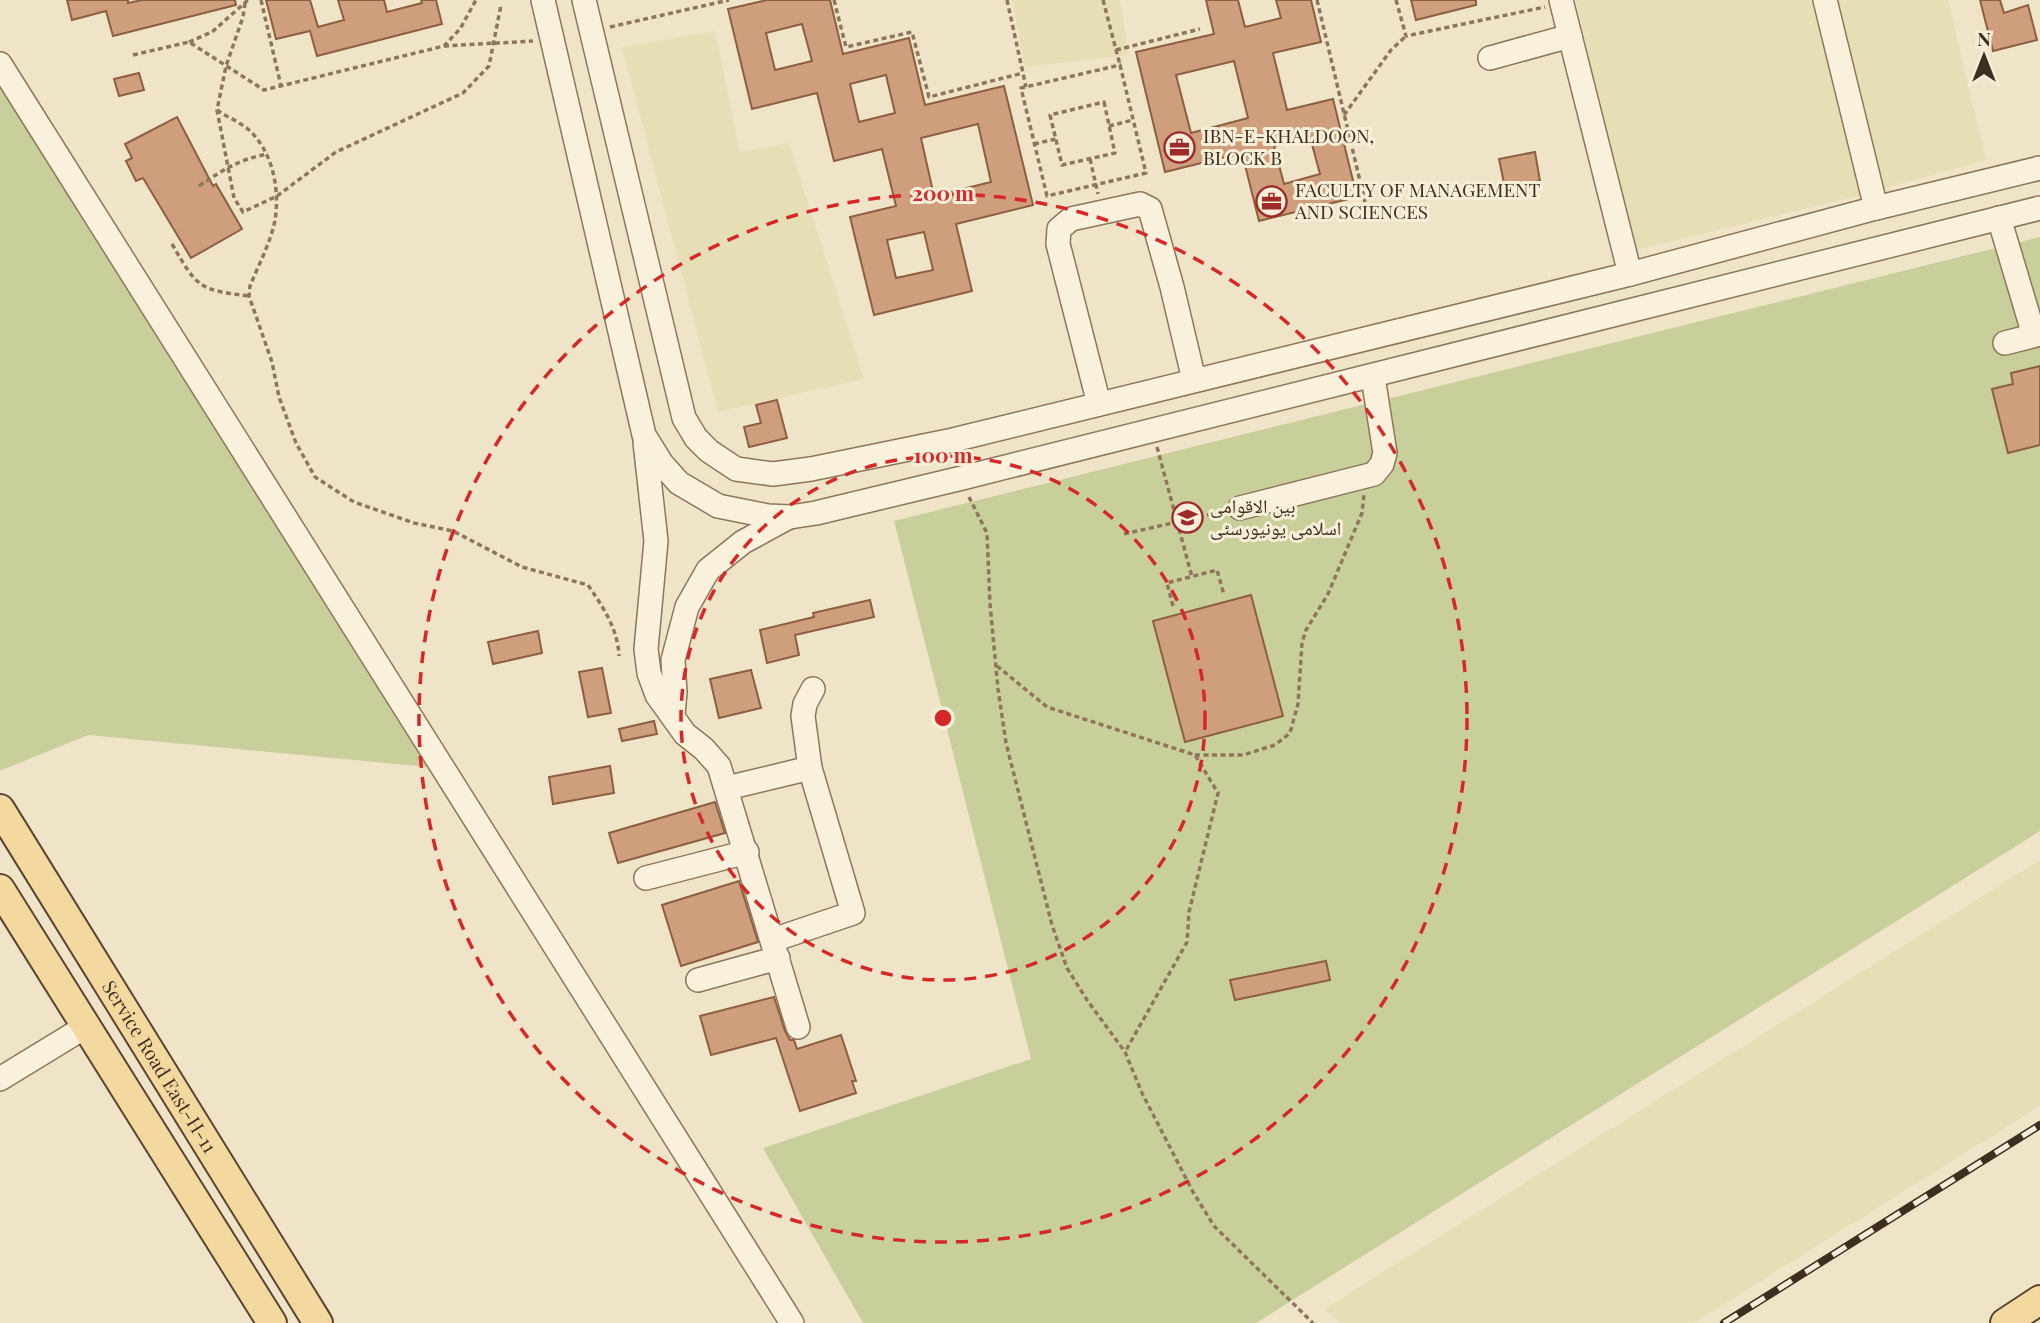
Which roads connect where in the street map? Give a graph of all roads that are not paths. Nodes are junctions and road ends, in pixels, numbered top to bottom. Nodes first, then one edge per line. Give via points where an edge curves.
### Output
1 (543, 0) edge
2 (584, 0) edge
3 (1825, 0) edge
4 (1561, 2) edge
5 (1570, 36) junction
6 (1490, 58) dead end
7 (0, 64) edge
8 (2040, 168) edge
9 (1927, 195) junction
10 (1876, 208) junction
11 (2040, 208) edge
12 (1999, 218) junction
13 (1936, 233) junction
14 (1630, 274) junction
15 (1483, 308) junction
16 (2037, 335) edge
17 (2005, 343) dead end
18 (1493, 345) junction
19 (1373, 377) junction
20 (1194, 380) junction
21 (1099, 404) junction
22 (644, 435) junction
23 (953, 440) junction
24 (962, 478) junction
25 (1240, 508) road end
26 (790, 517) junction
27 (813, 689) dead end
28 (673, 715) junction
29 (810, 768) junction
30 (727, 788) junction
31 (0, 809) edge
32 (747, 852) junction
33 (646, 878) dead end
34 (0, 889) edge
35 (775, 949) junction
36 (698, 979) dead end
37 (85, 1027) junction
38 (799, 1027) dead end
39 (141, 1036) junction
40 (104, 1058) junction
41 (0, 1079) edge
42 (2040, 1300) edge
43 (272, 1323) edge
44 (318, 1323) edge
45 (792, 1323) edge
46 (2005, 1323) edge

1 - 22 street
2 - 23 street via 684,418 696,438 736,470 774,474
3 - 10 street
4 - 5 street
5 - 6 street
5 - 14 street
7 - 45 street
8 - 9 street
9 - 10 street
9 - 13 street
10 - 14 street
11 - 12 street
12 - 13 street
12 - 16 street
13 - 18 street
14 - 15 street
15 - 18 street
15 - 20 street
16 - 17 street
18 - 19 street
19 - 24 street
19 - 25 street via 1385,453 1374,474
20 - 21 street
20 - 21 street via 1153,213 1147,205 1071,219 1057,235
21 - 23 street
22 - 26 street via 679,483 718,506
22 - 28 street via 656,541 646,649 657,695
23 - 24 street
24 - 26 street
26 - 28 street via 743,542 708,570 687,607 673,660
27 - 29 street via 803,716
28 - 30 street via 685,734 719,766
29 - 30 street
29 - 35 street via 853,913
30 - 32 street
31 - 39 main road, Service Road East-H-11
32 - 33 street
32 - 35 street
34 - 37 main road
35 - 36 street
35 - 38 street
37 - 40 main road
37 - 41 street
39 - 40 main road
39 - 44 main road, Service Road East-H-11
40 - 43 main road
42 - 46 main road

